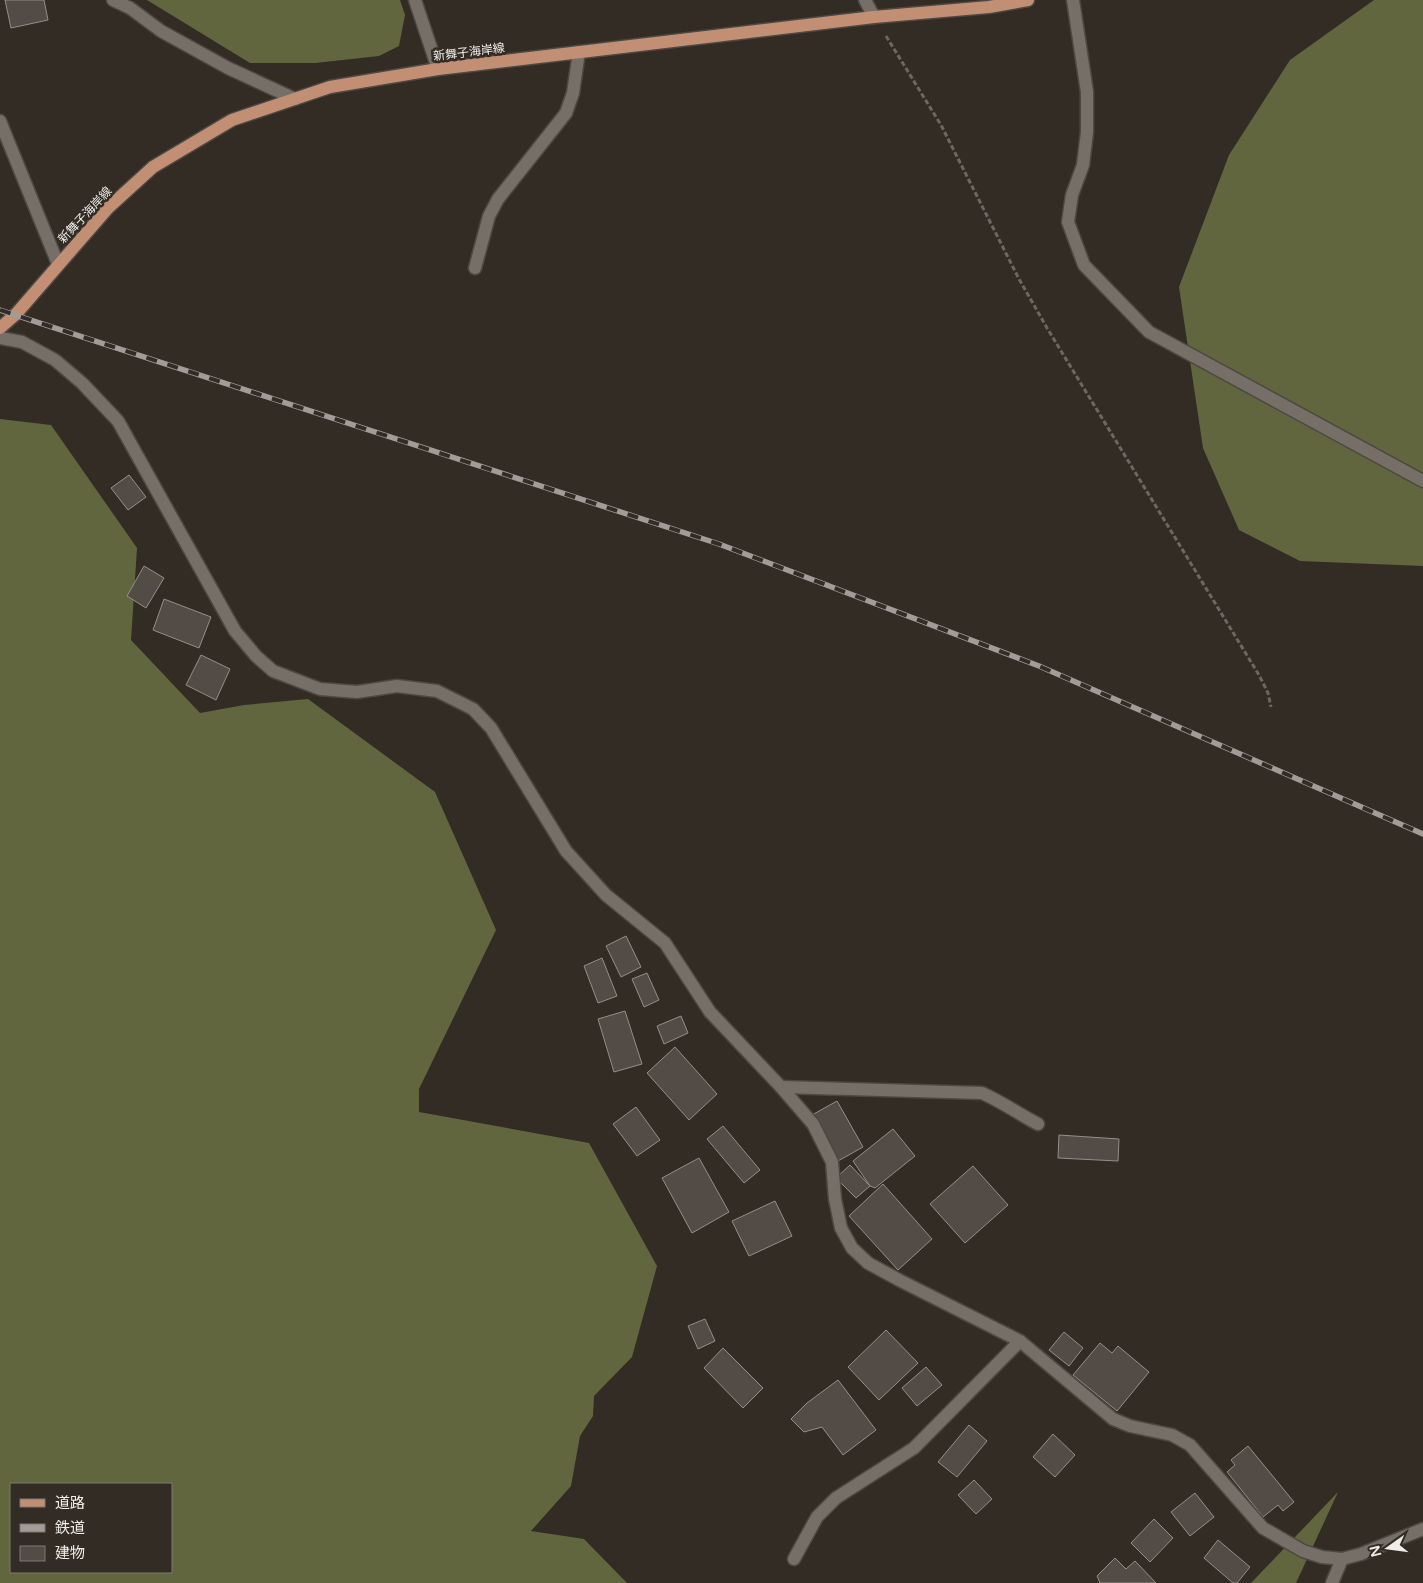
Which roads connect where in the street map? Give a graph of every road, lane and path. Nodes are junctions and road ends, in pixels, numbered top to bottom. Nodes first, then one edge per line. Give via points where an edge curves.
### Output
1 (113, 0) edge
2 (415, 0) edge
3 (865, 0) edge
4 (1028, 0) edge
5 (1073, 0) edge
6 (874, 17) junction
7 (579, 52) junction
8 (438, 69) junction
9 (295, 99) junction
10 (0, 121) edge
11 (58, 264) junction
12 (476, 268) dead end
13 (0, 328) edge
14 (0, 338) edge
15 (1423, 481) edge
16 (1271, 707) dead end
17 (781, 1087) junction
18 (1038, 1124) dead end
19 (1020, 1341) junction
20 (1423, 1530) edge
21 (794, 1559) dead end
22 (1342, 1559) junction
23 (1332, 1583) edge

1 - 9 street via 130,8 161,32
2 - 8 street
3 - 6 street
4 - 6 main road, 新舞子海岸線 via 989,7
5 - 15 street via 1087,92 1087,132 1068,222 1084,264 1149,332
6 - 7 main road, 新舞子海岸線
6 - 16 path via 941,125 1047,328 1259,675
7 - 8 main road, 新舞子海岸線
7 - 12 street via 573,93 566,113 498,199 489,216
8 - 9 main road, 新舞子海岸線 via 330,87
9 - 11 main road, 新舞子海岸線 via 232,120 153,167 108,208
10 - 11 street
11 - 13 main road, 新舞子海岸線
14 - 17 street via 22,342 56,360 118,421 235,631 273,671 320,689 357,692 397,686 437,691 473,709 491,728 566,850 606,895 665,943 710,1012
17 - 18 street via 982,1093
17 - 19 street via 813,1124 832,1162 841,1228 852,1248 868,1262 899,1280
19 - 21 street via 914,1448 836,1498 817,1517
19 - 22 street via 1113,1419 1172,1435 1190,1445 1262,1528 1303,1552
20 - 22 street
22 - 23 street

